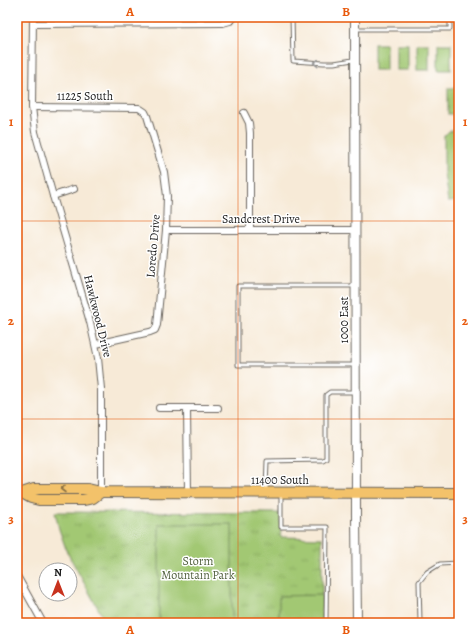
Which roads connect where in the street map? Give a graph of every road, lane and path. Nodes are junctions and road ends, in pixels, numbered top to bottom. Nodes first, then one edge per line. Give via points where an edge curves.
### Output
1 (292, 17) edge
2 (355, 17) edge
3 (450, 17) edge
4 (233, 18) edge
5 (33, 20) edge
6 (355, 29) junction
7 (355, 59) junction
8 (32, 107) junction
9 (139, 108) joint
10 (244, 113) dead end
11 (74, 189) dead end
12 (52, 196) junction
13 (166, 230) junction
14 (250, 230) junction
15 (356, 230) junction
16 (356, 286) junction
17 (96, 344) junction
18 (356, 365) junction
19 (356, 392) junction
20 (159, 408) dead end
21 (187, 408) junction
22 (218, 408) dead end
23 (101, 492) junction
24 (20, 493) edge
25 (188, 493) junction
26 (266, 493) junction
27 (281, 493) junction
28 (356, 493) junction
29 (459, 493) edge
30 (459, 516) edge
31 (459, 564) edge
32 (17, 576) edge
33 (420, 622) junction
34 (43, 623) edge
35 (326, 623) edge
36 (357, 623) edge
37 (413, 623) edge
38 (428, 623) edge

7 -> 1 lane via 334,63 293,61
2 - 6 street, 1000 East
3 - 6 lane via 450,28
4 - 5 street via 223,23
5 - 8 street, Hawkwood Drive
6 - 7 street, 1000 East
7 - 15 street, 1000 East
8 - 9 street, 11225 South
8 - 12 street, Hawkwood Drive via 36,138
9 - 13 street, Loredo Drive via 147,116 164,172 167,196
10 - 14 street via 250,133
11 - 12 street
12 - 17 street, Hawkwood Drive
13 - 14 street, Sandcrest Drive
13 - 17 street, Loredo Drive via 155,330
14 - 15 street, Sandcrest Drive
15 - 16 street, 1000 East
16 - 18 street, 1000 East
16 - 18 lane via 238,286 238,365
17 - 23 street, Hawkwood Drive via 101,389
18 - 19 street, 1000 East
19 - 26 lane via 330,392 326,395 326,458 267,461
19 - 28 street, 1000 East
20 - 21 street
21 - 22 street
21 - 25 street
23 - 24 main road, 11400 South via 57,488 34,489
23 - 25 main road, 11400 South
25 - 26 main road, 11400 South
26 - 27 main road, 11400 South
27 - 28 main road, 11400 South
27 - 35 lane via 281,527 327,527
28 - 29 main road, 11400 South
28 - 36 street, 1000 East
29 - 30 lane
31 - 33 lane via 440,564 427,572 419,582
32 - 34 street
33 - 37 lane
33 - 38 lane

